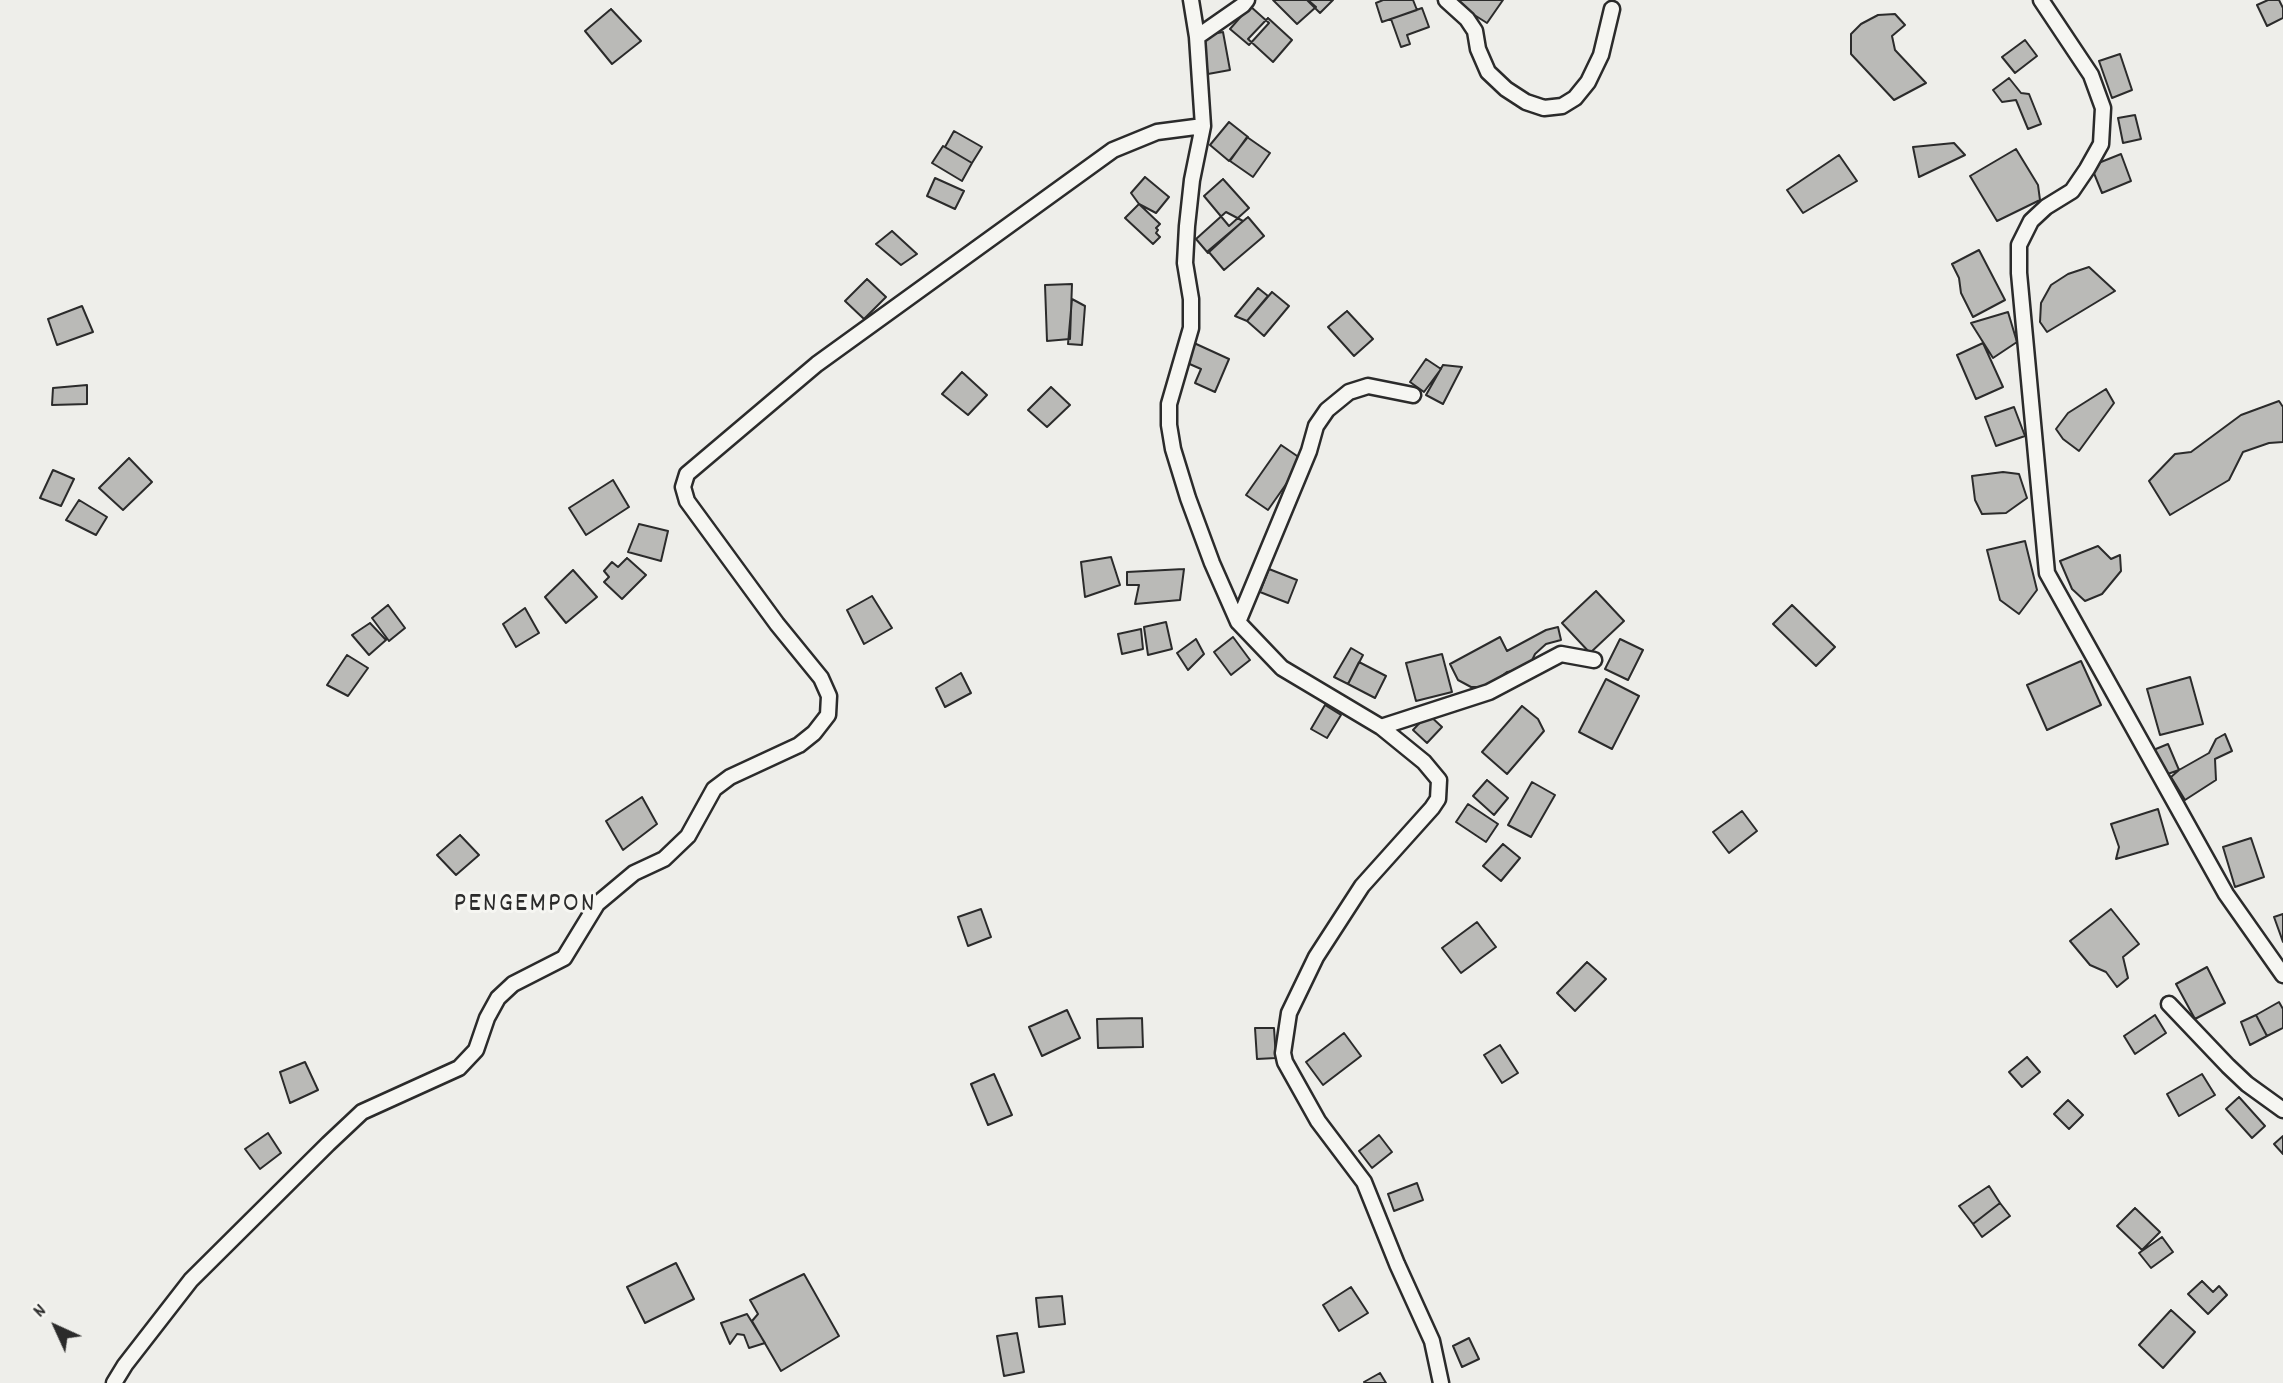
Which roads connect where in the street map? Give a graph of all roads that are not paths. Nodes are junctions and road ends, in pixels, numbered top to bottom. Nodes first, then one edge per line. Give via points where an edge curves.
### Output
1 (1191, 0) edge
2 (1247, 0) edge
3 (1446, 0) edge
4 (2042, 0) edge
5 (1612, 9) dead end
6 (1197, 37) junction
7 (1203, 126) junction
8 (1413, 395) dead end
9 (1238, 622) junction
10 (1594, 660) dead end
11 (1381, 727) junction
12 (2283, 975) edge
13 (2169, 1004) dead end
14 (2283, 1110) edge
15 (114, 1383) edge
16 (1441, 1383) edge

1 - 6 street
2 - 6 street
3 - 5 street via 1475,31 1488,72 1506,89 1544,108 1576,98 1588,82 1601,55
4 - 12 street via 2091,75 2103,108 2101,144 2087,169 2072,191 2031,221 2019,241 2047,573 2226,894
6 - 7 street
7 - 9 street via 1187,226 1191,328 1169,404 1169,425 1188,498
7 - 15 street via 1157,132 1112,150 817,364 687,474 683,488 687,501 821,678 829,696 828,715 799,745 730,777 715,789 688,836 664,859 634,873 597,904 564,958 513,984 498,998 476,1050 459,1068 362,1112 191,1280
8 - 9 street via 1368,386 1349,392 1327,410 1316,426
9 - 11 street via 1282,668
10 - 11 street via 1561,654 1489,692
11 - 16 street via 1439,780 1438,799 1362,886 1316,957 1289,1013 1283,1053 1318,1121 1364,1182 1432,1341
13 - 14 street via 2247,1084

